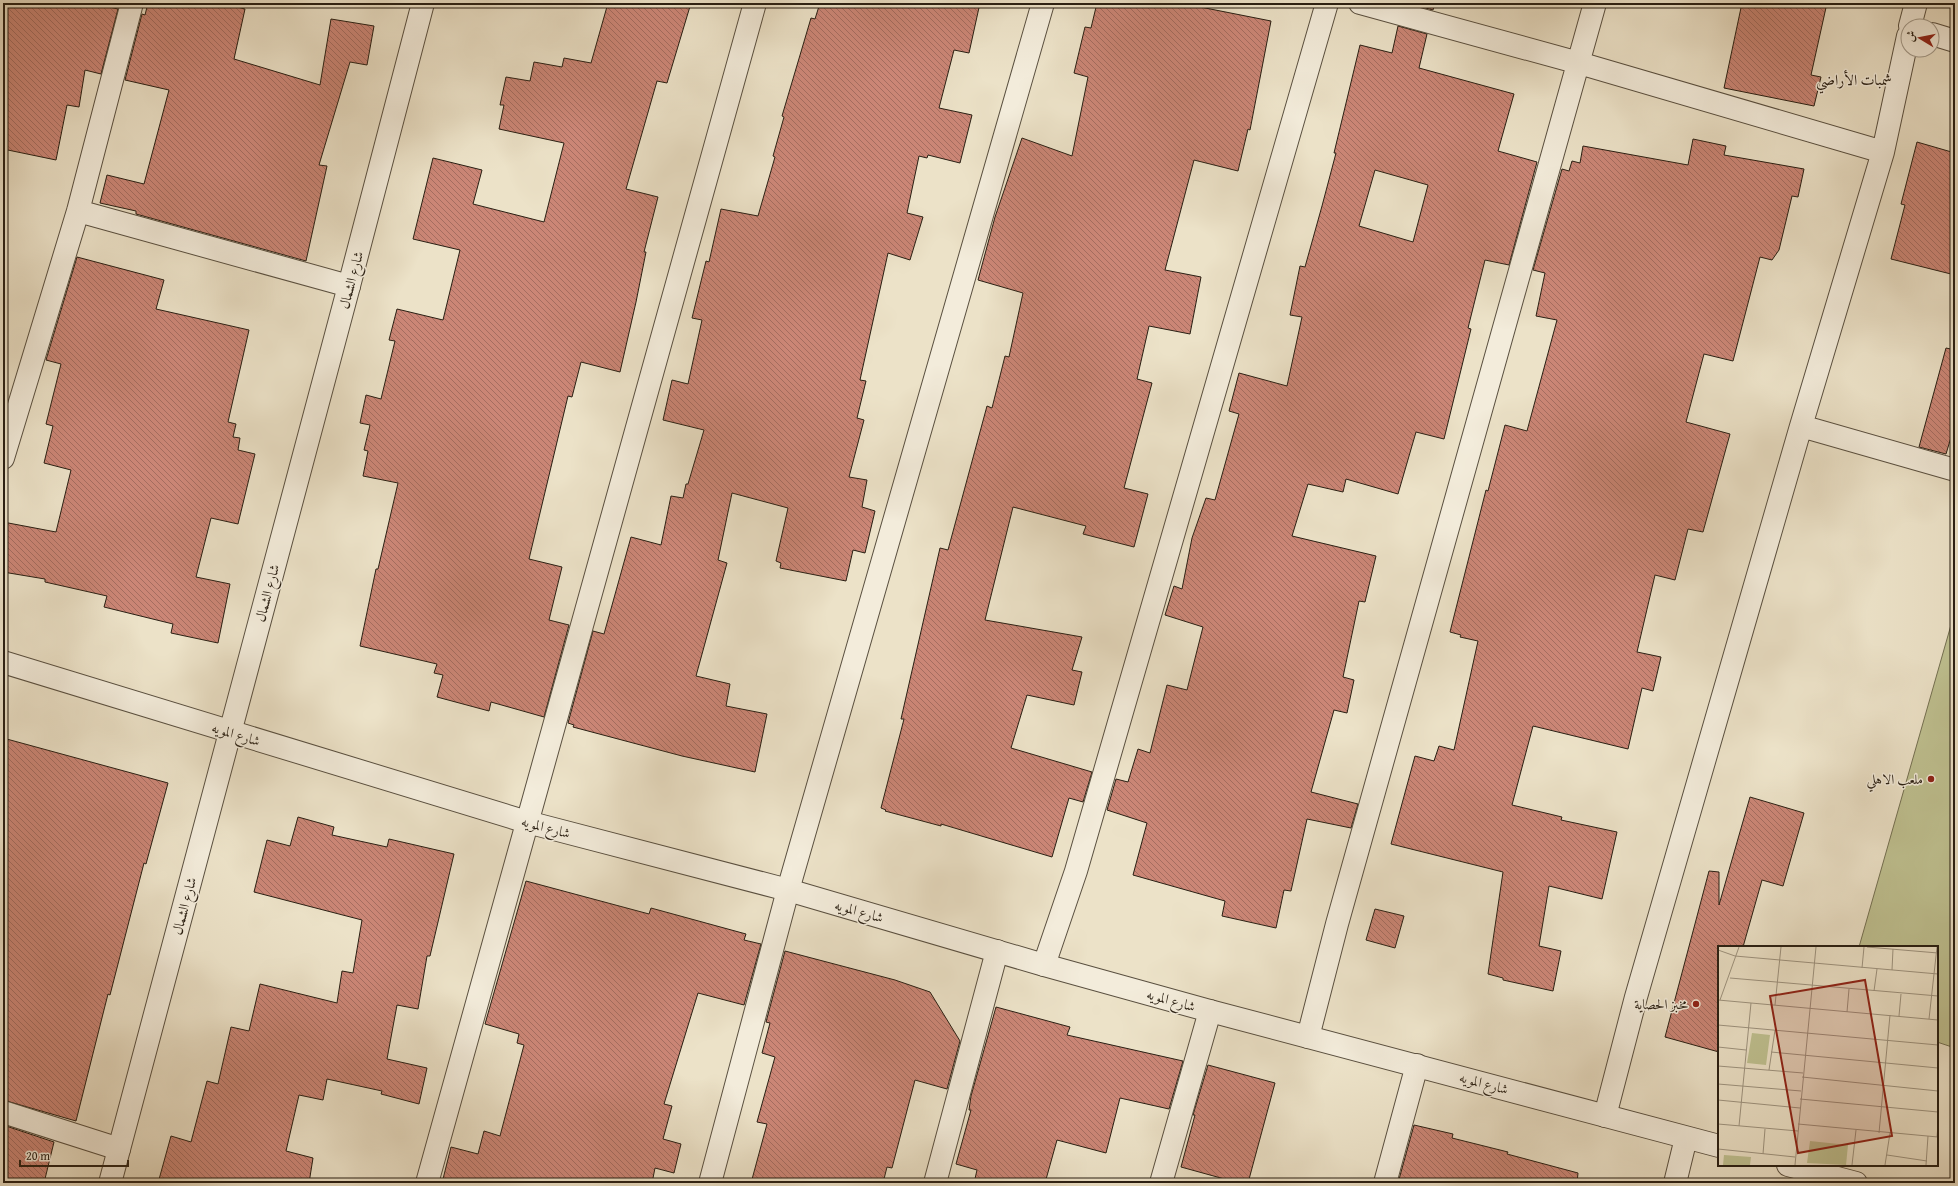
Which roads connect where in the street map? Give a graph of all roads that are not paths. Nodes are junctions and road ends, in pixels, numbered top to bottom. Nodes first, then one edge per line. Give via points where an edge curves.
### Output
1 (132, 3) edge
2 (423, 3) edge
3 (755, 3) edge
4 (1043, 3) edge
5 (1327, 3) edge
6 (1360, 3) edge
7 (1595, 3) edge
8 (1916, 3) edge
9 (1912, 18) edge
10 (1940, 36) edge
11 (1955, 41) edge
12 (1903, 58) edge
13 (1578, 63) junction
14 (1883, 152) junction
15 (78, 211) junction
16 (349, 286) junction
17 (1801, 426) junction
18 (3, 458) edge
19 (1955, 470) edge
20 (3, 662) edge
21 (230, 732) junction
22 (527, 822) junction
23 (788, 890) junction
24 (997, 951) junction
25 (1044, 965) junction
26 (1210, 1011) junction
27 (1308, 1037) junction
28 (1417, 1065) junction
29 (3, 1112) edge
30 (1605, 1116) junction
31 (1686, 1138) junction
32 (1718, 1146) edge
33 (119, 1149) junction
34 (1792, 1166) edge
35 (110, 1183) edge
36 (427, 1183) edge
37 (710, 1183) edge
38 (935, 1183) edge
39 (1161, 1183) edge
40 (1386, 1183) edge
41 (1675, 1183) edge
42 (1856, 1183) edge

1 - 15 street
2 - 16 street, شارع الشمال
3 - 22 street
4 - 23 street
5 - 25 street via 1076,871
6 - 13 street
7 - 13 street
8 - 9 street
10 - 11 street
12 - 14 street
13 - 14 street
13 - 27 street via 1339,916
14 - 17 street
15 - 16 street
15 - 18 street
16 - 21 street, شارع الشمال
17 - 19 street
17 - 30 street via 1636,997
20 - 21 street, شارع المويه
21 - 22 street, شارع المويه
21 - 33 street, شارع الشمال
22 - 23 street, شارع المويه
22 - 36 street
23 - 24 street, شارع المويه
23 - 37 street
24 - 25 street, شارع المويه
24 - 38 street
25 - 26 street, شارع المويه
26 - 27 street, شارع المويه
26 - 39 street
27 - 28 street, شارع المويه
28 - 30 street, شارع المويه
28 - 40 street
29 - 33 street
30 - 31 street, شارع المويه
31 - 32 street, شارع المويه
31 - 41 street
33 - 35 street, شارع الشمال
34 - 42 street

